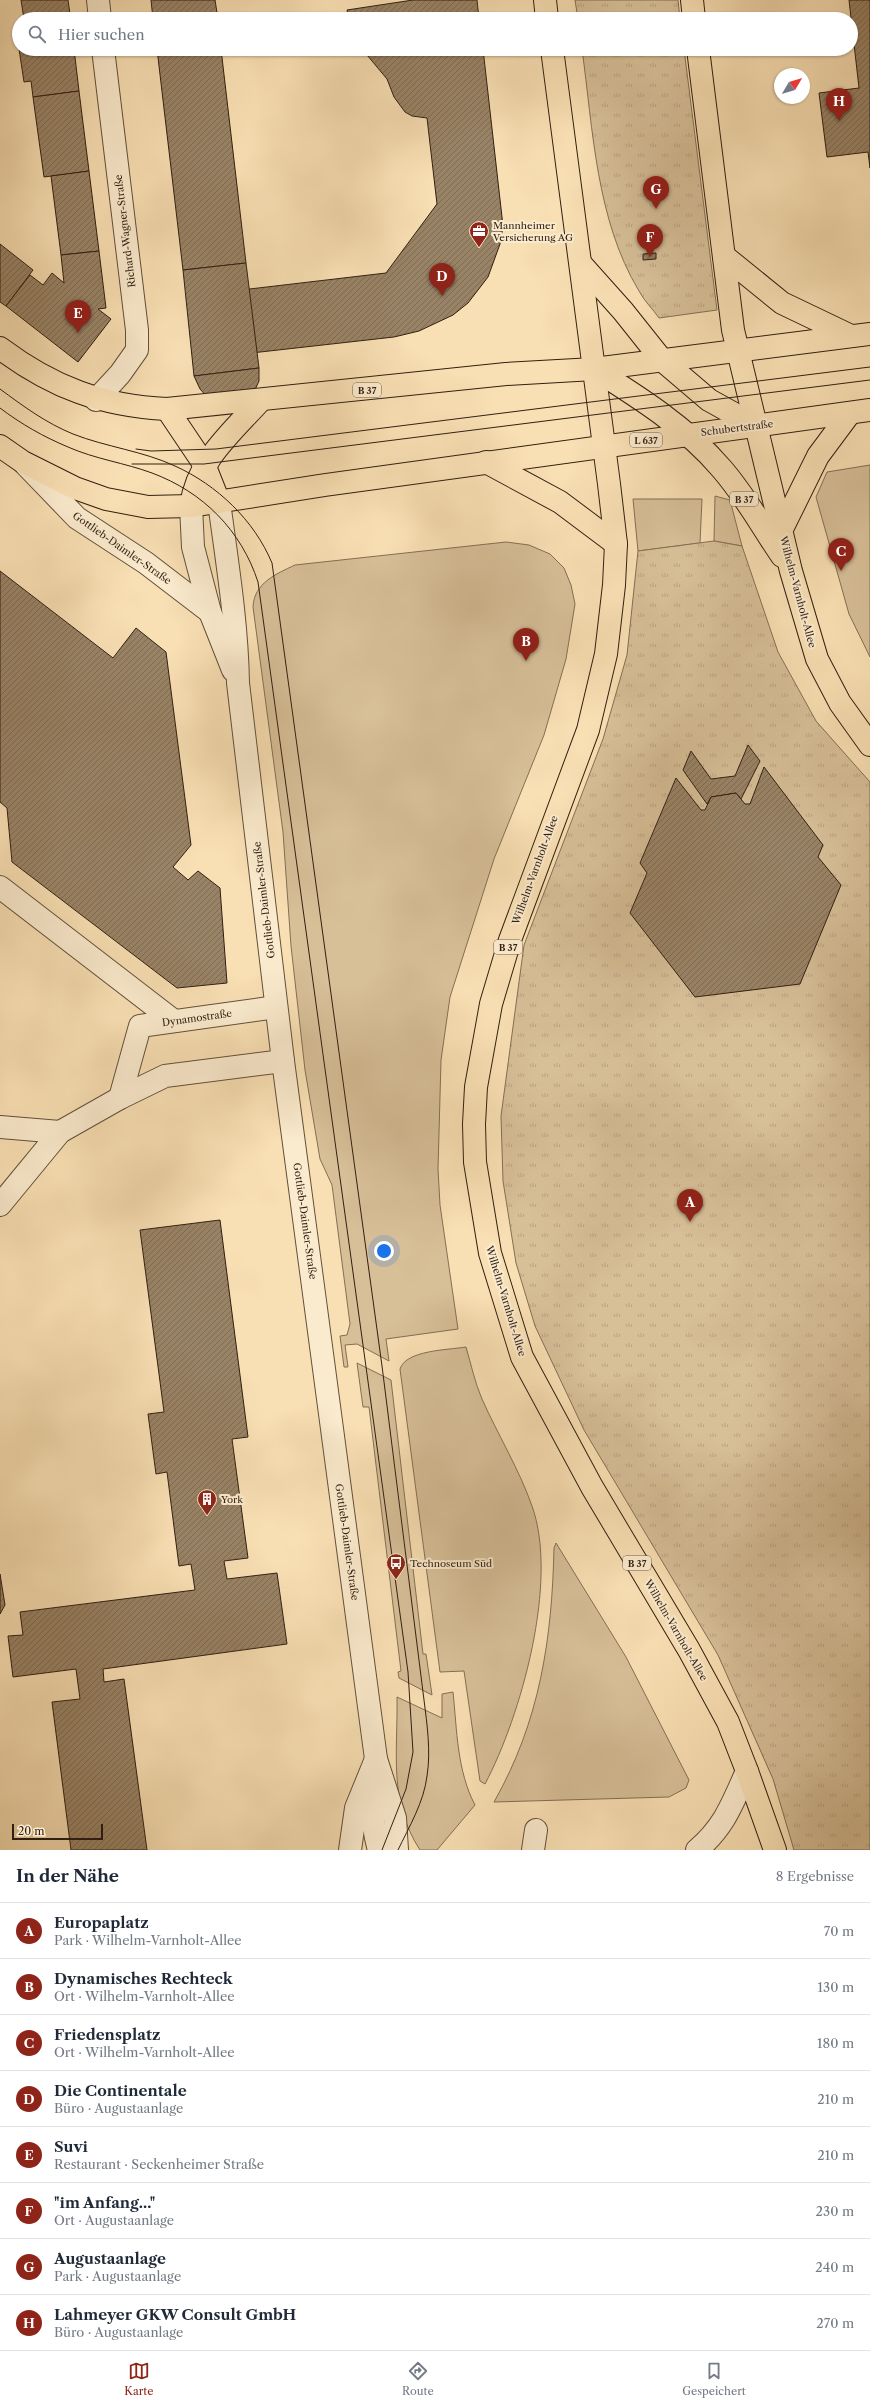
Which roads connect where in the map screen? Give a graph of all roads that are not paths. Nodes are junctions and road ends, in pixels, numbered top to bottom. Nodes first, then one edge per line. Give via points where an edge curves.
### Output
1 (98, 0) edge
2 (545, 0) edge
3 (692, 0) edge
4 (99, 12) edge
5 (546, 12) edge
6 (693, 12) edge
7 (104, 56) edge
8 (553, 56) edge
9 (699, 56) edge
10 (724, 256) junction
11 (581, 264) junction
12 (860, 336) edge
13 (0, 348) edge
14 (738, 350) junction
15 (662, 360) junction
16 (594, 369) junction
17 (96, 400) junction
18 (260, 401) junction
19 (167, 409) junction
20 (860, 412) edge
21 (756, 426) junction
22 (688, 434) junction
23 (0, 446) edge
24 (604, 446) junction
25 (23, 462) junction
26 (486, 462) junction
27 (204, 464) junction
28 (219, 502) junction
29 (191, 506) junction
30 (781, 531) junction
31 (616, 544) junction
32 (791, 571) junction
33 (210, 612) junction
34 (238, 683) junction
35 (870, 745) edge
36 (0, 887) edge
37 (276, 1007) junction
38 (174, 1021) junction
39 (134, 1049) junction
40 (283, 1061) junction
41 (165, 1076) junction
42 (120, 1098) junction
43 (0, 1127) edge
44 (60, 1132) junction
45 (0, 1205) edge
46 (376, 1759) junction
47 (747, 1771) junction
48 (350, 1850) edge
49 (379, 1850) edge
50 (397, 1850) edge
51 (697, 1850) edge
52 (775, 1850) edge

1 - 4 street
2 - 5 main road
3 - 6 main road
7 - 17 street, Richard-Wagner-Straße via 137,330 137,350 120,374
8 - 11 main road, Wilhelm-Varnholt-Allee
9 - 10 main road
10 - 12 main road via 782,303
10 - 14 main road
11 - 15 main road
11 - 16 main road, Wilhelm-Varnholt-Allee
12 - 14 main road
13 - 17 main road, B 37 via 55,384
14 - 15 main road, B 37
14 - 21 main road, B 37
15 - 16 main road, B 37
15 - 21 main road via 709,400
16 - 18 main road, B 37 via 499,375
16 - 22 main road, B 37
16 - 24 main road, Wilhelm-Varnholt-Allee
17 - 19 main road, B 37 via 138,408
18 - 19 main road, B 37
18 - 27 main road
19 - 27 main road
20 - 21 main road, Schubertstraße / L 637
20 - 30 main road via 818,456
21 - 22 main road, Schubertstraße / L 637
21 - 30 main road, Wilhelm-Varnholt-Allee / B 37
22 - 24 main road, Schubertstraße / L 637
22 - 32 main road, B 37 via 732,481
23 - 25 main road, Schubertstraße
24 - 26 main road, Schubertstraße
24 - 31 main road, Wilhelm-Varnholt-Allee
25 - 29 main road, Schubertstraße via 75,488 106,499 148,507
25 - 33 street, Gottlieb-Daimler-Straße via 77,518 146,563
26 - 28 main road, Schubertstraße
26 - 31 main road via 560,502
27 - 28 main road
27 - 29 main road via 192,494
28 - 29 main road, Schubertstraße
28 - 34 street, Gottlieb-Daimler-Straße via 237,645
29 - 33 street, Gottlieb-Daimler-Straße via 193,547
30 - 32 main road, Wilhelm-Varnholt-Allee / B 37
31 - 47 main road, Wilhelm-Varnholt-Allee / B 37 via 606,654 588,730 512,932 491,1004 476,1087 475,1162 490,1253 522,1357 592,1487 689,1650 728,1722
32 - 35 main road, Wilhelm-Varnholt-Allee / B 37 via 820,665 840,703
33 - 34 street, Gottlieb-Daimler-Straße
34 - 37 street, Gottlieb-Daimler-Straße
36 - 38 street
37 - 38 street, Dynamostraße
37 - 40 street, Gottlieb-Daimler-Straße
38 - 39 street, Dynamostraße via 140,1026
39 - 41 street via 136,1058
39 - 42 street, Dynamostraße
40 - 41 street
40 - 46 street, Gottlieb-Daimler-Straße
41 - 42 street
42 - 44 street
43 - 44 street
44 - 45 street
46 - 48 street, Gottlieb-Daimler-Straße via 356,1808
46 - 49 street, Gottlieb-Daimler-Straße via 371,1801 374,1834
46 - 50 street, Gottlieb-Daimler-Straße via 395,1818
47 - 51 street via 715,1835
47 - 52 main road, Wilhelm-Varnholt-Allee / B 37

